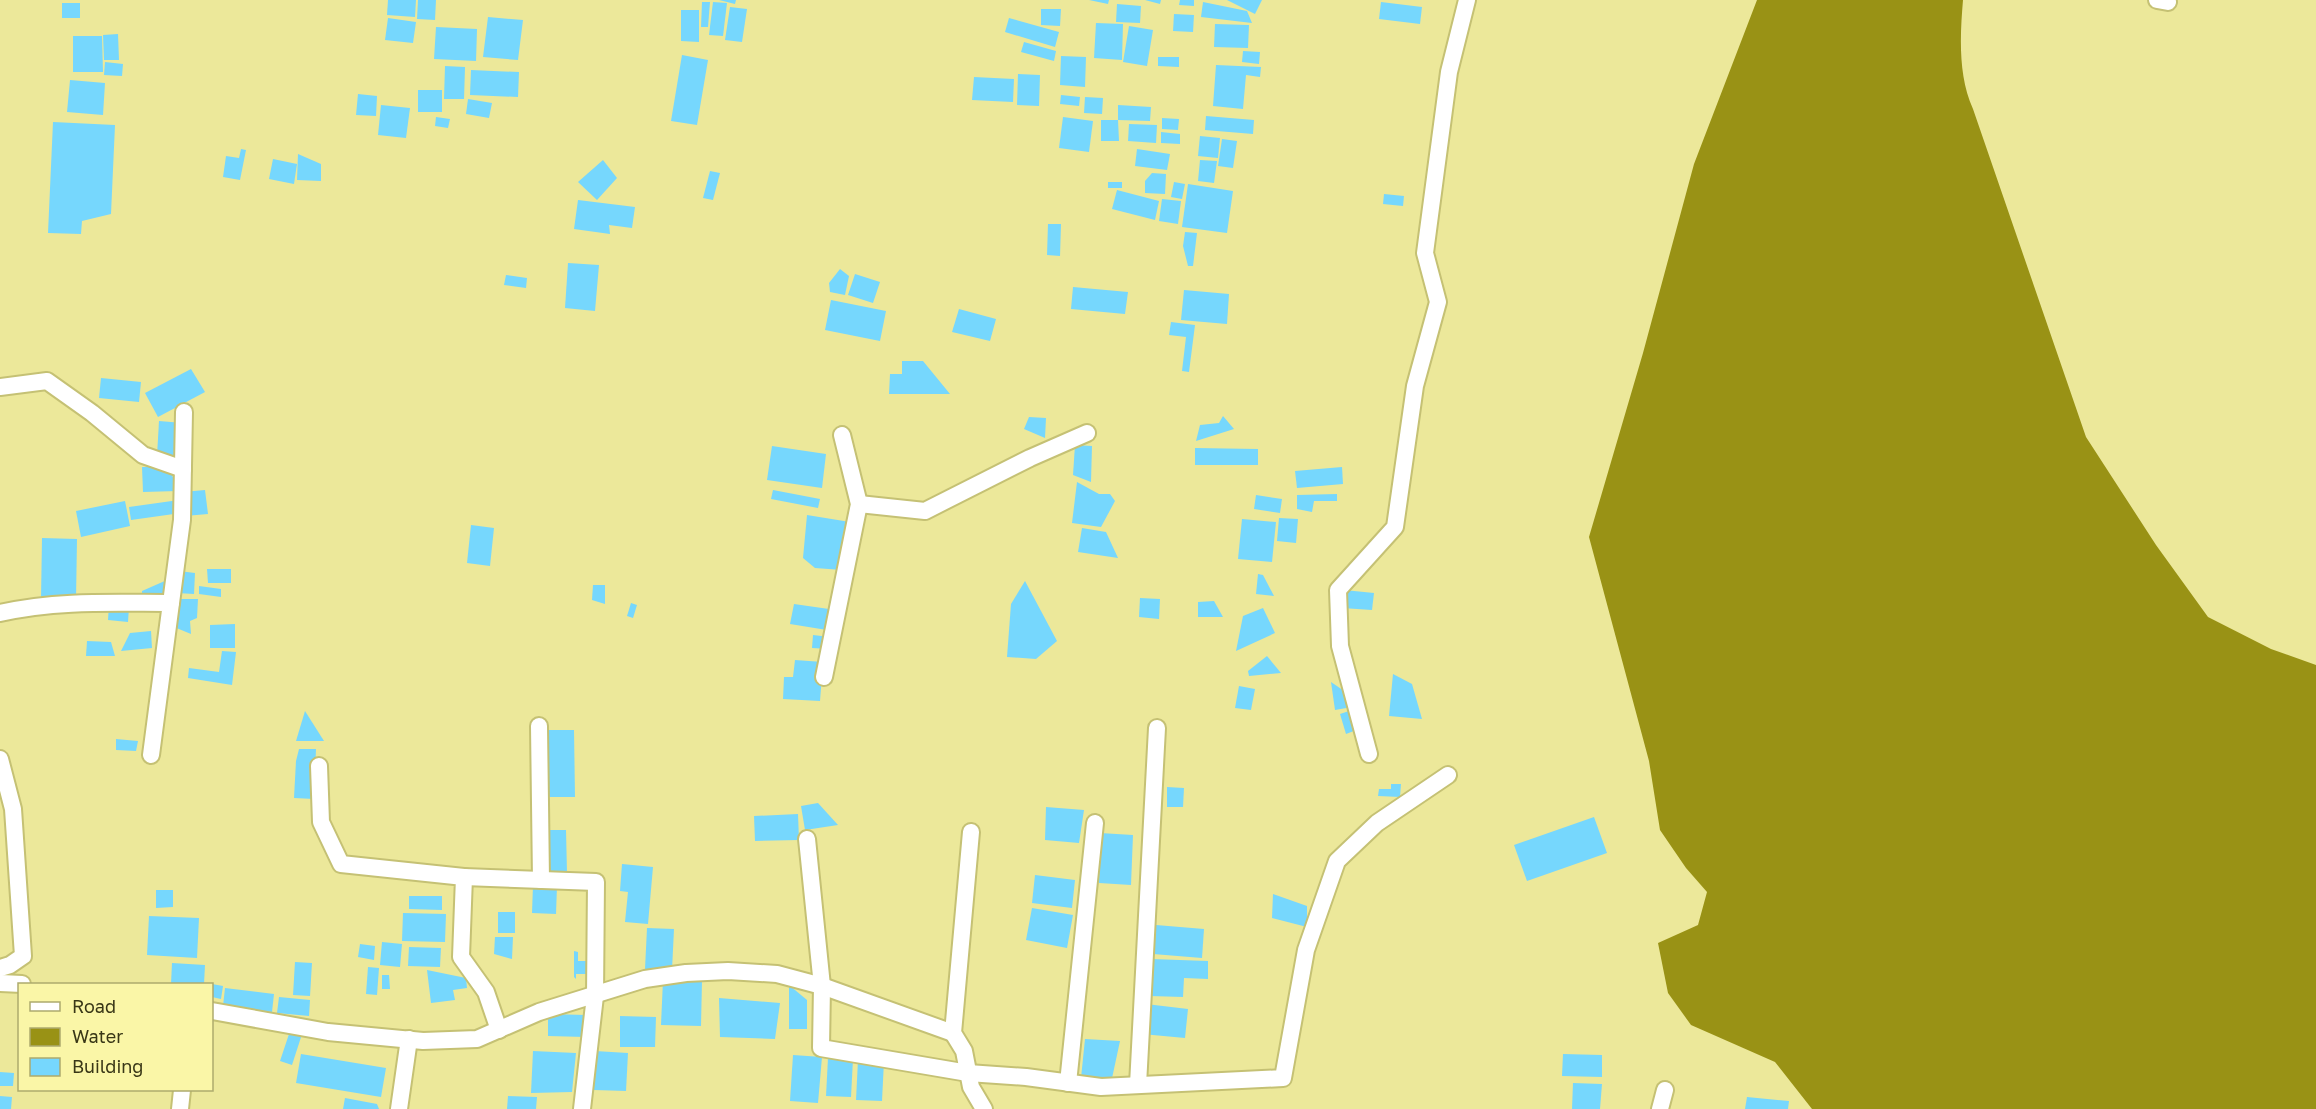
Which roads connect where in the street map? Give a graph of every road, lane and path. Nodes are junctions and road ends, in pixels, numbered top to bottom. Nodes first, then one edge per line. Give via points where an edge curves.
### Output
1 (1467, 0) edge
2 (0, 387) edge
3 (184, 411) dead end
4 (1087, 433) dead end
5 (842, 435) dead end
6 (183, 470) junction
7 (858, 504) junction
8 (171, 603) junction
9 (0, 613) edge
10 (824, 677) dead end
11 (539, 726) dead end
12 (1157, 728) dead end
13 (1369, 754) dead end
14 (151, 755) dead end
15 (0, 759) edge
16 (319, 766) dead end
17 (1448, 775) dead end
18 (1095, 822) dead end
19 (971, 832) dead end
20 (807, 839) dead end
21 (464, 877) junction
22 (541, 880) junction
23 (0, 968) edge
24 (0, 983) edge
25 (18, 984) edge
26 (822, 986) junction
27 (595, 996) junction
28 (213, 1011) edge
29 (499, 1030) junction
30 (953, 1033) junction
31 (409, 1039) junction
32 (969, 1080) junction
33 (1068, 1083) junction
34 (1138, 1085) junction
35 (1665, 1090) dead end
36 (182, 1091) edge
37 (180, 1109) edge
38 (399, 1109) edge
39 (582, 1109) edge
40 (984, 1109) edge
41 (1660, 1109) edge

1 - 13 street via 1449,72 1425,253 1438,302 1415,386 1395,527 1338,590 1340,646
2 - 6 street via 48,381 143,455
3 - 6 street
4 - 7 street via 925,511
5 - 7 street
6 - 8 street via 182,520
7 - 10 street
8 - 9 street via 66,603
8 - 14 street
11 - 22 street
12 - 34 street
15 - 23 street via 13,809 23,956
16 - 21 street via 321,822 341,864
17 - 34 street via 1377,823 1337,861 1306,950 1282,1078
18 - 33 street
19 - 30 street
20 - 26 street
21 - 22 street
21 - 29 street via 461,957 486,992
22 - 27 street via 596,882
24 - 25 street
26 - 27 street via 777,974 728,971 645,979
26 - 30 street
26 - 32 street via 821,1048
27 - 29 street via 539,1012
27 - 39 street
28 - 31 street via 328,1032
29 - 31 street via 477,1040
30 - 32 street via 964,1051
31 - 38 street
32 - 33 street
32 - 40 street
33 - 34 street via 1101,1087
35 - 41 street
36 - 37 street

